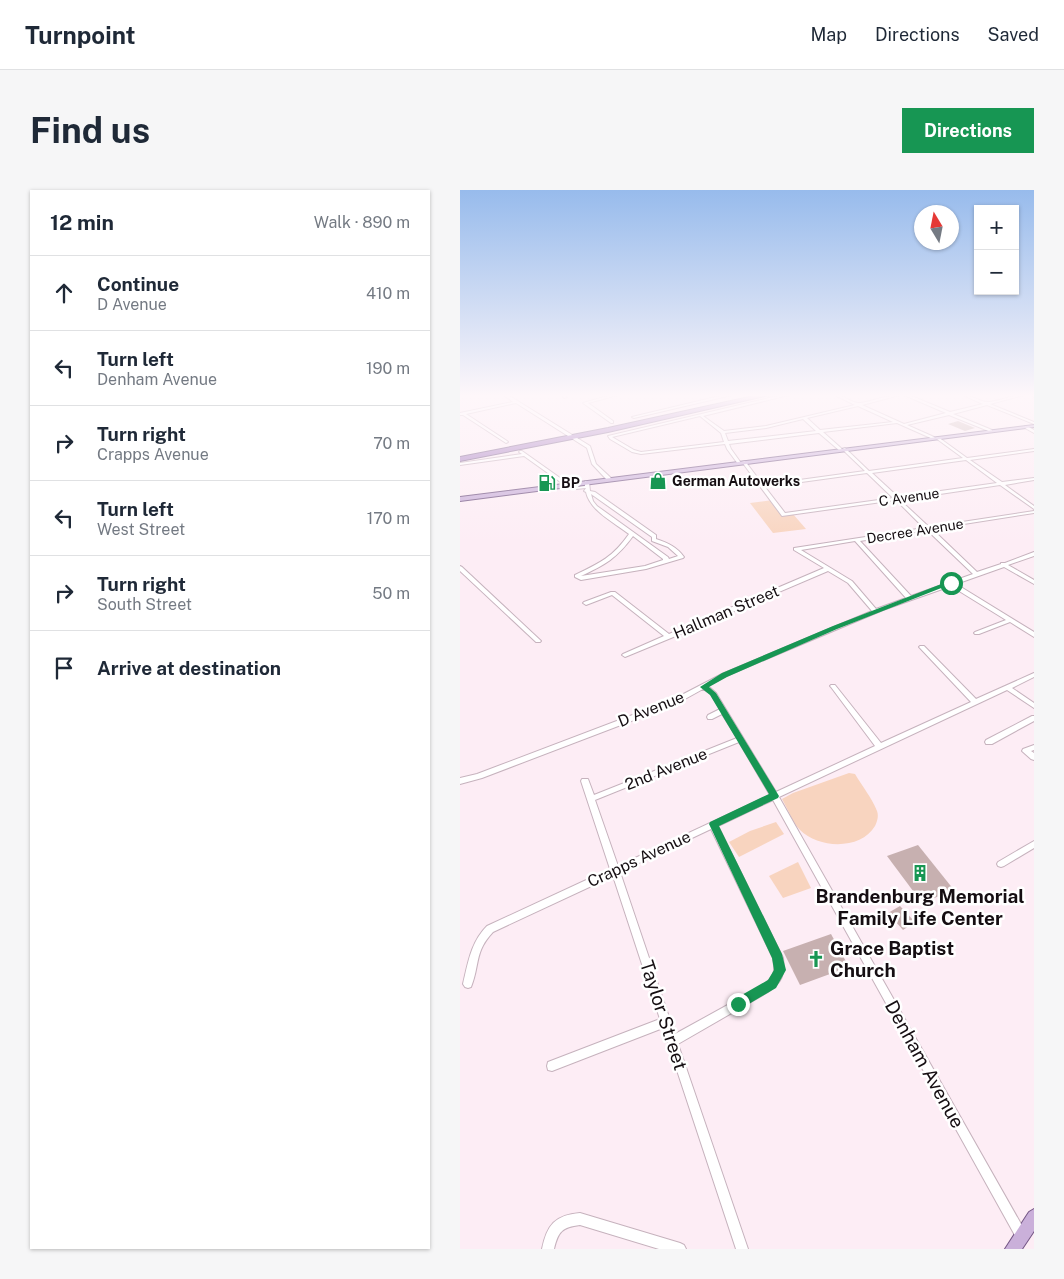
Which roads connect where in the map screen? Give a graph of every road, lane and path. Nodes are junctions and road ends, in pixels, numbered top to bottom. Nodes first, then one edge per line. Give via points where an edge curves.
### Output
1 (515, 444) edge
2 (531, 444) edge
3 (584, 444) edge
4 (623, 444) edge
5 (716, 444) edge
6 (728, 444) edge
7 (836, 444) edge
8 (886, 444) edge
9 (944, 444) edge
10 (843, 450) junction
11 (1034, 450) edge
12 (520, 451) dead end
13 (460, 454) edge
14 (525, 455) junction
15 (460, 458) edge
16 (966, 459) junction
17 (741, 462) junction
18 (460, 464) edge
19 (868, 472) junction
20 (609, 479) junction
21 (1034, 479) edge
22 (571, 484) junction
23 (1001, 484) junction
24 (762, 486) junction
25 (587, 487) junction
26 (460, 499) edge
27 (897, 499) junction
28 (609, 504) junction
29 (1034, 508) edge
30 (598, 509) junction
31 (1034, 512) edge
32 (623, 514) junction
33 (610, 518) junction
34 (928, 529) junction
35 (632, 534) junction
36 (654, 540) junction
37 (856, 540) junction
38 (645, 543) junction
39 (1034, 554) edge
40 (666, 561) junction
41 (1003, 564) junction
42 (460, 568) edge
43 (827, 569) junction
44 (976, 574) junction
45 (1034, 582) edge
46 (951, 583) junction
47 (909, 598) junction
48 (586, 603) dead end
49 (875, 611) junction
50 (1011, 620) junction
51 (977, 634) dead end
52 (1034, 634) edge
53 (668, 637) junction
54 (538, 640) dead end
55 (922, 647) dead end
56 (625, 656) dead end
57 (1034, 674) edge
58 (833, 686) dead end
59 (704, 687) junction
60 (1007, 687) junction
61 (975, 702) junction
62 (1034, 706) edge
63 (722, 711) junction
64 (710, 717) dead end
65 (1034, 718) edge
66 (741, 739) junction
67 (989, 742) dead end
68 (880, 746) junction
69 (1034, 747) edge
70 (1034, 757) edge
71 (460, 781) edge
72 (585, 781) dead end
73 (774, 796) junction
74 (591, 800) junction
75 (713, 824) junction
76 (1034, 844) edge
77 (1001, 864) dead end
78 (616, 870) junction
79 (468, 984) dead end
80 (666, 1022) junction
81 (673, 1041) junction
82 (552, 1066) dead end
83 (1034, 1217) edge
84 (1017, 1243) edge
85 (548, 1249) edge
86 (680, 1249) edge
87 (742, 1249) edge

1 - 13 highway
2 - 15 highway
3 - 20 street via 590,448 594,464
4 - 5 street via 641,453
6 - 17 street
7 - 10 street
8 - 10 main road
9 - 16 street
10 - 17 main road
10 - 19 street
11 - 16 street
12 - 14 street
14 - 18 street
14 - 22 street
16 - 19 street
16 - 23 street
17 - 20 main road
17 - 24 street
19 - 24 street
19 - 27 street
20 - 25 main road
21 - 23 street, C Avenue
22 - 25 main road
22 - 26 main road
23 - 27 street, C Avenue
23 - 29 street
24 - 27 street, C Avenue via 784,515
25 - 28 street
25 - 30 street via 590,502
27 - 34 street
28 - 30 street
28 - 32 street
30 - 33 street
31 - 34 street, Decree Avenue
32 - 33 street
32 - 36 street via 654,536
33 - 35 street
34 - 37 street, Decree Avenue
34 - 44 street
35 - 38 street
35 - 40 street via 610,560 577,576 581,578
36 - 38 street
36 - 40 street via 680,554 681,557
37 - 43 street, Decree Avenue via 796,549
37 - 47 street
38 - 40 street
39 - 41 street, D Avenue
41 - 44 street, D Avenue
41 - 45 street
42 - 54 street
43 - 49 street via 853,584
43 - 53 street, Hallman Street
44 - 46 street, D Avenue
46 - 47 street, D Avenue
46 - 50 street
47 - 49 street, D Avenue
48 - 53 street via 613,593
49 - 59 street, D Avenue via 724,675
50 - 51 street
50 - 52 street
53 - 56 street, Hallman Street
55 - 61 street
57 - 60 street, Crapps Avenue
58 - 68 street
59 - 63 street, Denham Avenue via 712,693
59 - 71 street, D Avenue via 661,707
60 - 61 street, Crapps Avenue
60 - 62 street
61 - 68 street, Crapps Avenue
63 - 64 street
63 - 66 street, Denham Avenue
65 - 67 street
66 - 73 street, Denham Avenue
66 - 74 street, 2nd Avenue
68 - 73 street, Crapps Avenue
69 - 70 street via 1026,751
72 - 74 street, Taylor Street
73 - 75 street, Crapps Avenue
73 - 84 street, Denham Avenue
74 - 78 street, Taylor Street
75 - 78 street, Crapps Avenue
75 - 81 street via 778,958 780,970 778,978 765,989
76 - 77 street
78 - 79 street, Crapps Avenue via 490,929 477,947
78 - 80 street, Taylor Street
80 - 81 street, Taylor Street
80 - 82 street
81 - 87 street, Taylor Street
83 - 84 main road
85 - 86 street via 550,1237 557,1226 568,1220 580,1219

